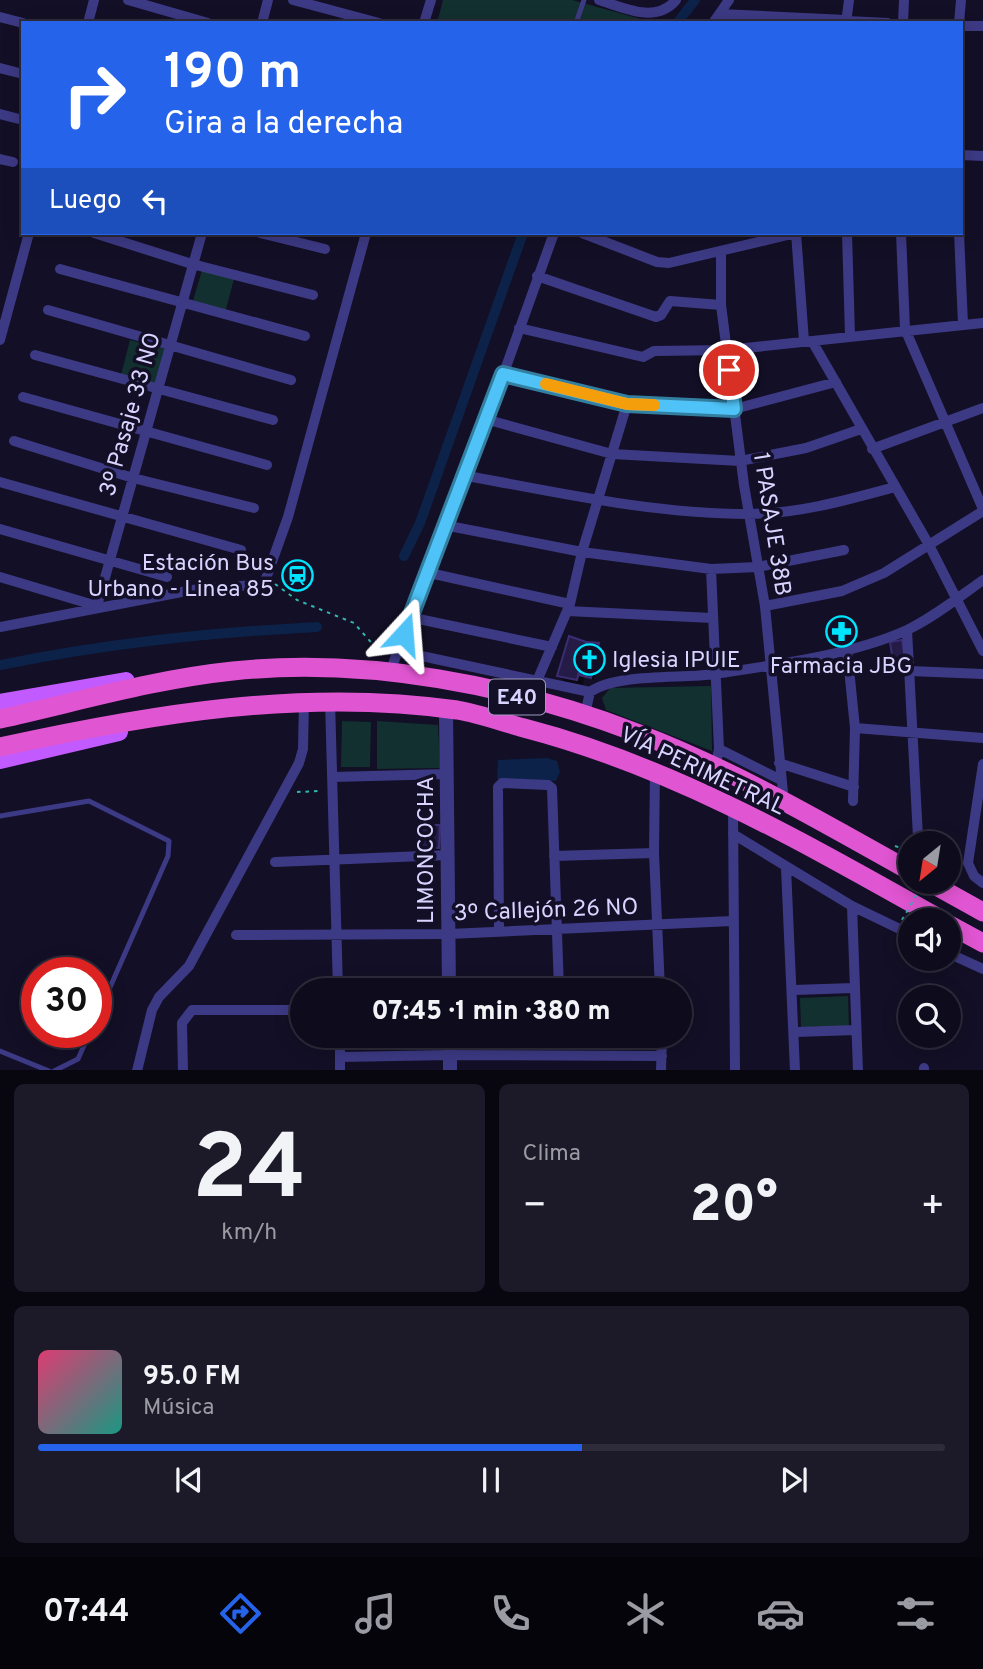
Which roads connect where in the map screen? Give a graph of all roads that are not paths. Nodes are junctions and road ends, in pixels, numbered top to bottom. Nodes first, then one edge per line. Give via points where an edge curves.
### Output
1 (94, 0) edge
2 (128, 0) edge
3 (268, 0) edge
4 (293, 0) edge
5 (430, 0) edge
6 (584, 0) edge
7 (599, 0) edge
8 (676, 0) edge
9 (729, 0) edge
10 (849, 0) edge
11 (904, 0) edge
12 (961, 0) edge
13 (0, 17) edge
14 (717, 18) edge
15 (89, 21) edge
16 (201, 21) edge
17 (263, 21) edge
18 (372, 21) edge
19 (425, 21) edge
20 (577, 21) edge
21 (847, 21) edge
22 (903, 21) edge
23 (960, 21) edge
24 (21, 22) edge
25 (963, 24) edge
26 (983, 26) edge
27 (0, 68) edge
28 (21, 73) edge
29 (0, 114) edge
30 (21, 119) edge
31 (963, 155) edge
32 (983, 156) edge
33 (0, 159) edge
34 (13, 162) dead end
35 (28, 235) edge
36 (100, 235) edge
37 (201, 235) edge
38 (268, 235) edge
39 (365, 235) edge
40 (553, 235) edge
41 (587, 235) edge
42 (788, 235) edge
43 (796, 235) edge
44 (847, 235) edge
45 (901, 235) edge
46 (959, 235) edge
47 (325, 249) dead end
48 (721, 251) junction
49 (192, 264) junction
50 (60, 269) dead end
51 (537, 276) junction
52 (313, 295) dead end
53 (181, 304) junction
54 (721, 305) junction
55 (48, 310) dead end
56 (962, 324) junction
57 (982, 326) edge
58 (519, 327) junction
59 (905, 329) junction
60 (305, 336) dead end
61 (850, 336) junction
62 (0, 340) edge
63 (808, 341) junction
64 (169, 345) junction
65 (727, 350) junction
66 (35, 355) dead end
67 (503, 374) junction
68 (291, 380) dead end
69 (836, 382) junction
70 (158, 387) junction
71 (23, 397) dead end
72 (627, 404) junction
73 (983, 408) edge
74 (734, 409) junction
75 (485, 419) junction
76 (273, 420) dead end
77 (944, 421) junction
78 (861, 429) junction
79 (147, 432) junction
80 (14, 441) dead end
81 (872, 449) junction
82 (612, 454) junction
83 (740, 461) junction
84 (267, 465) dead end
85 (462, 475) junction
86 (132, 478) junction
87 (0, 482) edge
88 (895, 487) junction
89 (598, 500) junction
90 (982, 507) edge
91 (254, 508) dead end
92 (122, 514) junction
93 (750, 514) junction
94 (444, 525) junction
95 (0, 530) edge
96 (929, 545) junction
97 (241, 550) dead end
98 (844, 550) dead end
99 (582, 552) junction
100 (111, 561) junction
101 (758, 567) junction
102 (710, 569) junction
103 (425, 572) junction
104 (0, 577) edge
105 (167, 577) dead end
106 (983, 580) edge
107 (958, 598) junction
108 (97, 606) junction
109 (765, 606) junction
110 (568, 608) junction
111 (409, 617) junction
112 (712, 618) junction
113 (0, 627) edge
114 (907, 630) junction
115 (552, 647) junction
116 (847, 649) junction
117 (398, 651) junction
118 (983, 651) edge
119 (770, 665) junction
120 (392, 668) junction
121 (910, 671) junction
122 (714, 674) junction
123 (983, 674) edge
124 (199, 676) junction
125 (537, 681) junction
126 (590, 692) junction
127 (330, 700) junction
128 (304, 701) junction
129 (0, 703) edge
130 (219, 708) junction
131 (446, 709) junction
132 (584, 714) junction
133 (0, 719) edge
134 (855, 728) junction
135 (913, 731) junction
136 (983, 737) edge
137 (0, 747) edge
138 (34, 752) junction
139 (717, 759) junction
140 (0, 760) edge
141 (779, 763) junction
142 (983, 764) edge
143 (0, 767) edge
144 (655, 770) junction
145 (448, 774) junction
146 (333, 776) junction
147 (781, 780) junction
148 (854, 787) junction
149 (853, 801) dead end
150 (785, 803) junction
151 (733, 809) junction
152 (0, 816) edge
153 (918, 831) edge
154 (733, 834) junction
155 (654, 853) junction
156 (448, 855) junction
157 (554, 856) junction
158 (335, 860) junction
159 (275, 862) dead end
160 (898, 865) edge
161 (786, 868) junction
162 (983, 883) edge
163 (949, 894) edge
164 (852, 906) junction
165 (920, 908) edge
166 (983, 912) edge
167 (732, 921) junction
168 (656, 925) junction
169 (556, 928) junction
170 (898, 928) edge
171 (499, 931) junction
172 (961, 931) edge
173 (337, 934) junction
174 (449, 934) junction
175 (236, 935) dead end
176 (983, 943) edge
177 (961, 959) edge
178 (983, 969) edge
179 (338, 978) edge
180 (449, 978) edge
181 (558, 978) edge
182 (659, 978) edge
183 (112, 983) edge
184 (853, 988) junction
185 (794, 990) junction
186 (290, 1010) edge
187 (856, 1030) junction
188 (795, 1032) junction
189 (83, 1048) edge
190 (340, 1048) edge
191 (450, 1048) edge
192 (662, 1048) edge
193 (0, 1051) edge
194 (450, 1055) junction
195 (662, 1056) junction
196 (340, 1057) junction
197 (52, 1070) edge
198 (137, 1070) edge
199 (183, 1070) edge
200 (341, 1070) edge
201 (450, 1070) edge
202 (661, 1070) edge
203 (735, 1070) edge
204 (795, 1070) edge
205 (858, 1070) edge

1 - 15 street
2 - 16 street
3 - 17 street
4 - 18 street
5 - 19 street
6 - 20 lane
7 - 8 street via 661,13
9 - 14 street
10 - 21 street
11 - 22 street
12 - 23 street
13 - 24 street
14 - 21 street
25 - 26 street
27 - 28 street
29 - 30 street
31 - 32 street
33 - 34 street
35 - 62 street
36 - 49 street
37 - 49 street, 3º Pasaje 33 NO
38 - 47 street
39 - 108 street via 267,580 259,586 192,590
40 - 51 street
41 - 48 street via 657,262
42 - 48 street
43 - 63 street
44 - 61 street
45 - 59 street
46 - 56 street
48 - 54 street, 1 PASAJE 38B
49 - 52 street
49 - 53 street, 3º Pasaje 33 NO
50 - 53 street
51 - 54 street via 656,317 670,301
51 - 58 street
53 - 60 street
53 - 64 street, 3º Pasaje 33 NO
54 - 65 street, 1 PASAJE 38B
55 - 64 street
56 - 57 street
56 - 59 street
58 - 65 street via 643,357 654,351
58 - 67 street
59 - 61 street
59 - 77 street
61 - 63 street
63 - 65 street
63 - 69 street
64 - 68 street
64 - 70 street, 3º Pasaje 33 NO
65 - 74 street, 1 PASAJE 38B
66 - 70 street
67 - 72 street
67 - 75 street
69 - 74 street
69 - 78 street
70 - 76 street
70 - 79 street, 3º Pasaje 33 NO
71 - 79 street
72 - 74 street
72 - 82 street
73 - 77 street
74 - 83 street, 1 PASAJE 38B
75 - 82 street
75 - 85 street
77 - 81 street
77 - 90 street
78 - 81 street
78 - 83 street via 806,448
79 - 84 street
79 - 86 street, 3º Pasaje 33 NO
80 - 86 street
81 - 88 street
82 - 83 street
82 - 89 street
83 - 93 street, 1 PASAJE 38B
85 - 89 street
85 - 94 street
86 - 91 street
86 - 92 street, 3º Pasaje 33 NO
87 - 92 street
88 - 93 street via 818,507
88 - 96 street
89 - 93 street
89 - 99 street
90 - 96 street
92 - 97 street
92 - 100 street, 3º Pasaje 33 NO
93 - 101 street, 1 PASAJE 38B
94 - 99 street
94 - 103 street
95 - 100 street
96 - 107 street
96 - 109 street via 884,573 842,591
98 - 101 street
99 - 102 street
99 - 110 street
100 - 105 street
100 - 108 street, 3º Pasaje 33 NO
101 - 102 street
101 - 109 street, 1 PASAJE 38B
102 - 112 street
103 - 110 street
103 - 111 street
104 - 108 street
106 - 107 street
107 - 114 street
107 - 118 street
108 - 113 street
109 - 119 street, 1 PASAJE 38B
110 - 112 street
110 - 115 street
111 - 115 street
111 - 117 street
112 - 122 street
114 - 116 street
114 - 121 street
115 - 125 street
116 - 119 street
116 - 134 street
117 - 120 street
117 - 125 street
119 - 122 street
119 - 141 street, 1 PASAJE 38B
120 - 124 highway, VÍA PERIMETRAL / E40 via 293,667
120 - 132 highway, VÍA PERIMETRAL / E40
121 - 123 street
121 - 135 street
122 - 126 street via 612,682
122 - 139 street
124 - 129 main road, VÍA PERIMETRAL / E40 via 162,674
124 - 133 highway, VÍA PERIMETRAL
125 - 126 street
126 - 132 street
127 - 128 highway, VÍA PERIMETRAL / E40
127 - 131 highway, VÍA PERIMETRAL / E40
127 - 146 street
128 - 130 highway, VÍA PERIMETRAL / E40
128 - 198 street via 299,763 189,966 159,996
130 - 137 highway, VÍA PERIMETRAL
130 - 138 main road, VÍA PERIMETRAL / E40 via 197,718
131 - 144 highway, VÍA PERIMETRAL / E40 via 580,743
131 - 145 street, LIMONCOCHA
132 - 139 highway, VÍA PERIMETRAL / E40
134 - 135 street
134 - 148 street
135 - 136 street
135 - 153 street
138 - 140 main road, VÍA PERIMETRAL
138 - 143 main road
139 - 147 street
139 - 150 highway, VÍA PERIMETRAL / E40
141 - 147 street, 1 PASAJE 38B
141 - 148 street
142 - 162 street via 968,863
144 - 151 highway, VÍA PERIMETRAL / E40
144 - 155 street
145 - 146 street
145 - 156 street, LIMONCOCHA
146 - 158 street
147 - 150 street, 1 PASAJE 38B
148 - 149 street
150 - 160 highway, VÍA PERIMETRAL / E40
151 - 154 street
151 - 165 highway, VÍA PERIMETRAL / E40
152 - 183 lane via 89,801 169,841 168,856
154 - 161 street
154 - 167 street
155 - 157 street
155 - 168 street
156 - 158 street
156 - 174 street, LIMONCOCHA
157 - 169 street
157 - 171 street via 552,788 502,782 498,787
158 - 159 street
158 - 173 street
161 - 164 street
161 - 185 street
163 - 166 highway
164 - 170 street
164 - 184 street
167 - 168 street, 3º Callejón 26 NO
167 - 203 street
168 - 169 street, 3º Callejón 26 NO
168 - 182 street
169 - 171 street, 3º Callejón 26 NO
169 - 181 street
171 - 174 street, 3º Callejón 26 NO
172 - 176 highway
173 - 174 street, 3º Callejón 26 NO
173 - 175 street, 3º Callejón 26 NO
173 - 179 street
174 - 180 street, LIMONCOCHA
177 - 178 street
184 - 185 street
184 - 187 street
185 - 188 street
186 - 199 street via 192,1010 182,1023
187 - 188 street
187 - 205 street
188 - 204 street
189 - 197 lane via 78,1059
190 - 196 street
191 - 194 street
192 - 195 street
193 - 197 lane
194 - 195 street
194 - 196 street
194 - 201 street
195 - 202 street
196 - 200 street

